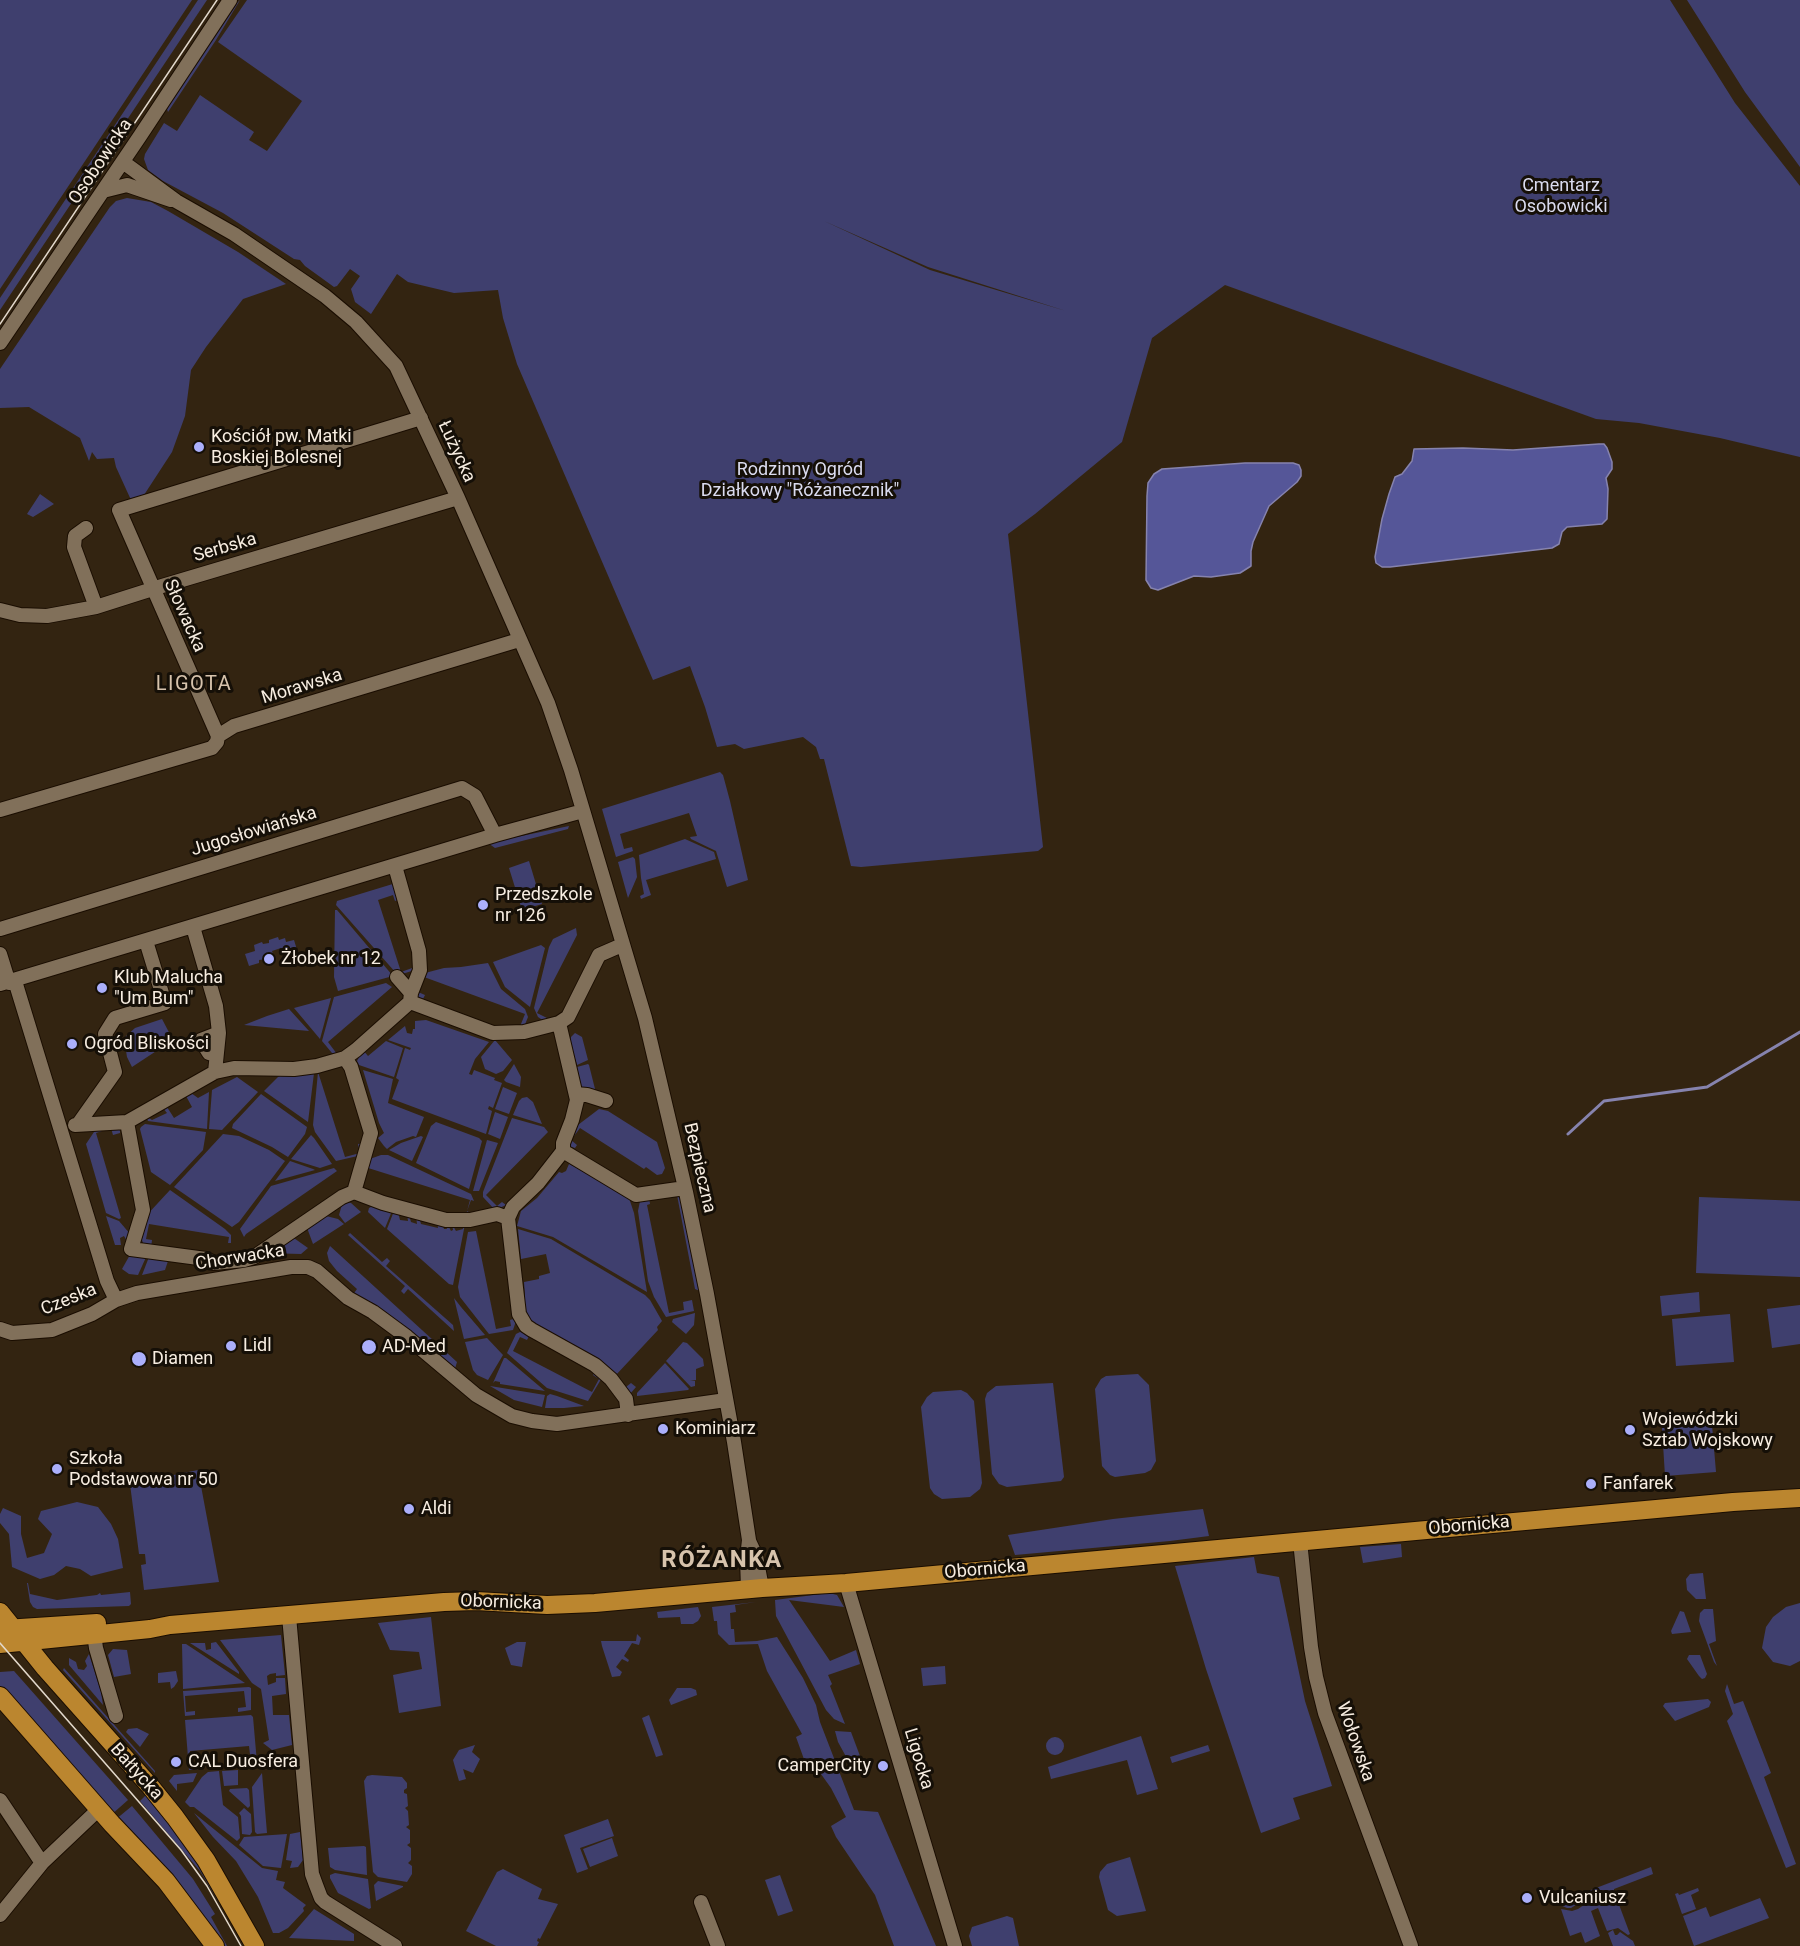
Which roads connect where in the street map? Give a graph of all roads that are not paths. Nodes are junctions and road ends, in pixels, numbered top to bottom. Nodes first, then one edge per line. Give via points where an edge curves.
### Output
1 (230, 0) edge
2 (123, 162) junction
3 (127, 185) junction
4 (103, 191) junction
5 (176, 201) junction
6 (0, 343) edge
7 (421, 418) junction
8 (458, 498) junction
9 (86, 528) dead end
10 (152, 589) junction
11 (96, 607) junction
12 (0, 610) edge
13 (519, 640) junction
14 (218, 736) junction
15 (0, 810) edge
16 (583, 811) junction
17 (495, 835) junction
18 (395, 866) junction
19 (193, 927) junction
20 (0, 929) edge
21 (146, 941) junction
22 (622, 945) junction
23 (0, 954) edge
24 (397, 977) dead end
25 (6, 985) edge
26 (410, 998) junction
27 (559, 1023) junction
28 (345, 1058) junction
29 (215, 1072) junction
30 (576, 1094) junction
31 (606, 1101) dead end
32 (127, 1122) junction
33 (79, 1123) junction
34 (62, 1130) junction
35 (562, 1151) junction
36 (686, 1188) junction
37 (354, 1192) junction
38 (508, 1218) junction
39 (116, 1300) junction
40 (0, 1329) edge
41 (726, 1400) junction
42 (628, 1415) junction
43 (1800, 1498) edge
44 (1300, 1542) junction
45 (846, 1583) junction
46 (755, 1588) junction
47 (0, 1612) edge
48 (289, 1616) junction
49 (170, 1625) junction
50 (12, 1633) edge
51 (94, 1634) junction
52 (62, 1638) junction
53 (0, 1644) edge
54 (49, 1674) junction
55 (0, 1696) edge
56 (116, 1716) dead end
57 (0, 1800) edge
58 (99, 1809) junction
59 (42, 1863) junction
60 (701, 1902) dead end
61 (0, 1915) edge
62 (215, 1946) edge
63 (255, 1946) edge
64 (395, 1946) edge
65 (718, 1946) edge
66 (955, 1946) edge
67 (1412, 1946) edge

1 - 2 street, Osobowicka
2 - 3 street
2 - 4 street, Osobowicka
2 - 5 street, Łużycka
3 - 4 street
3 - 5 street, Łużycka
4 - 6 street, Osobowicka
5 - 7 street, Łużycka via 297,276 356,322 396,366
7 - 8 street, Łużycka
7 - 10 street, Słowacka via 119,510
8 - 10 street, Serbska
8 - 13 street, Łużycka
9 - 11 street via 75,536 74,547
10 - 11 street, Serbska
10 - 14 street, Słowacka
11 - 12 street, Serbska via 47,616
13 - 14 street, Morawska via 234,726
13 - 16 street, Łużycka via 548,703
14 - 15 street, Morawska via 212,748
16 - 17 street
16 - 22 street, Bezpieczna
17 - 18 street
17 - 20 street, Jugosłowiańska via 475,796 462,788
18 - 19 street
18 - 26 street via 419,951 420,970
19 - 21 street
19 - 29 street via 216,1006 219,1033
21 - 25 street
21 - 33 street via 165,1003 115,1018 105,1034 115,1072
22 - 27 street via 599,955 568,1017
22 - 36 street, Bezpieczna via 645,1018
23 - 25 street
24 - 26 street
25 - 34 street
26 - 27 street via 493,1032 524,1032
26 - 28 street
27 - 30 street
28 - 29 street via 294,1069 234,1068
28 - 37 street via 371,1133
29 - 32 street
30 - 31 street
30 - 35 street via 577,1106
32 - 33 street
32 - 37 street via 143,1210 131,1249 214,1263 244,1260
33 - 34 street
34 - 39 street
35 - 36 street via 636,1195
35 - 38 street via 538,1183 513,1207
36 - 41 street, Bezpieczna
37 - 38 street via 446,1220 497,1214
38 - 42 street via 519,1314 526,1326 611,1379 626,1399
39 - 40 street, Czeska via 52,1329 12,1333
39 - 42 street, Chorwacka via 291,1267 308,1268 407,1337 476,1395 512,1416 557,1424
41 - 42 street, Chorwacka
41 - 46 street, Bezpieczna via 749,1540 747,1558
43 - 44 main road, Obornicka
44 - 45 main road, Obornicka
44 - 67 street, Wołowska via 1311,1647 1325,1713
45 - 46 main road, Obornicka
45 - 66 street, Ligocka
46 - 48 main road, Obornicka via 613,1602 547,1605 462,1601
47 - 50 main road, Bałtycka
48 - 49 main road, Obornicka
48 - 64 street via 312,1874 321,1898
49 - 50 main road, Obornicka via 150,1621
49 - 51 main road, Obornicka
50 - 52 main road, Obornicka
50 - 53 main road, Obornicka
50 - 54 main road, Bałtycka
51 - 52 main road, Obornicka
51 - 56 street
52 - 54 main road via 51,1656
54 - 63 main road, Bałtycka via 175,1817 206,1860
55 - 58 main road
57 - 59 street
58 - 59 street
58 - 62 main road via 166,1881
59 - 61 street
60 - 65 street

